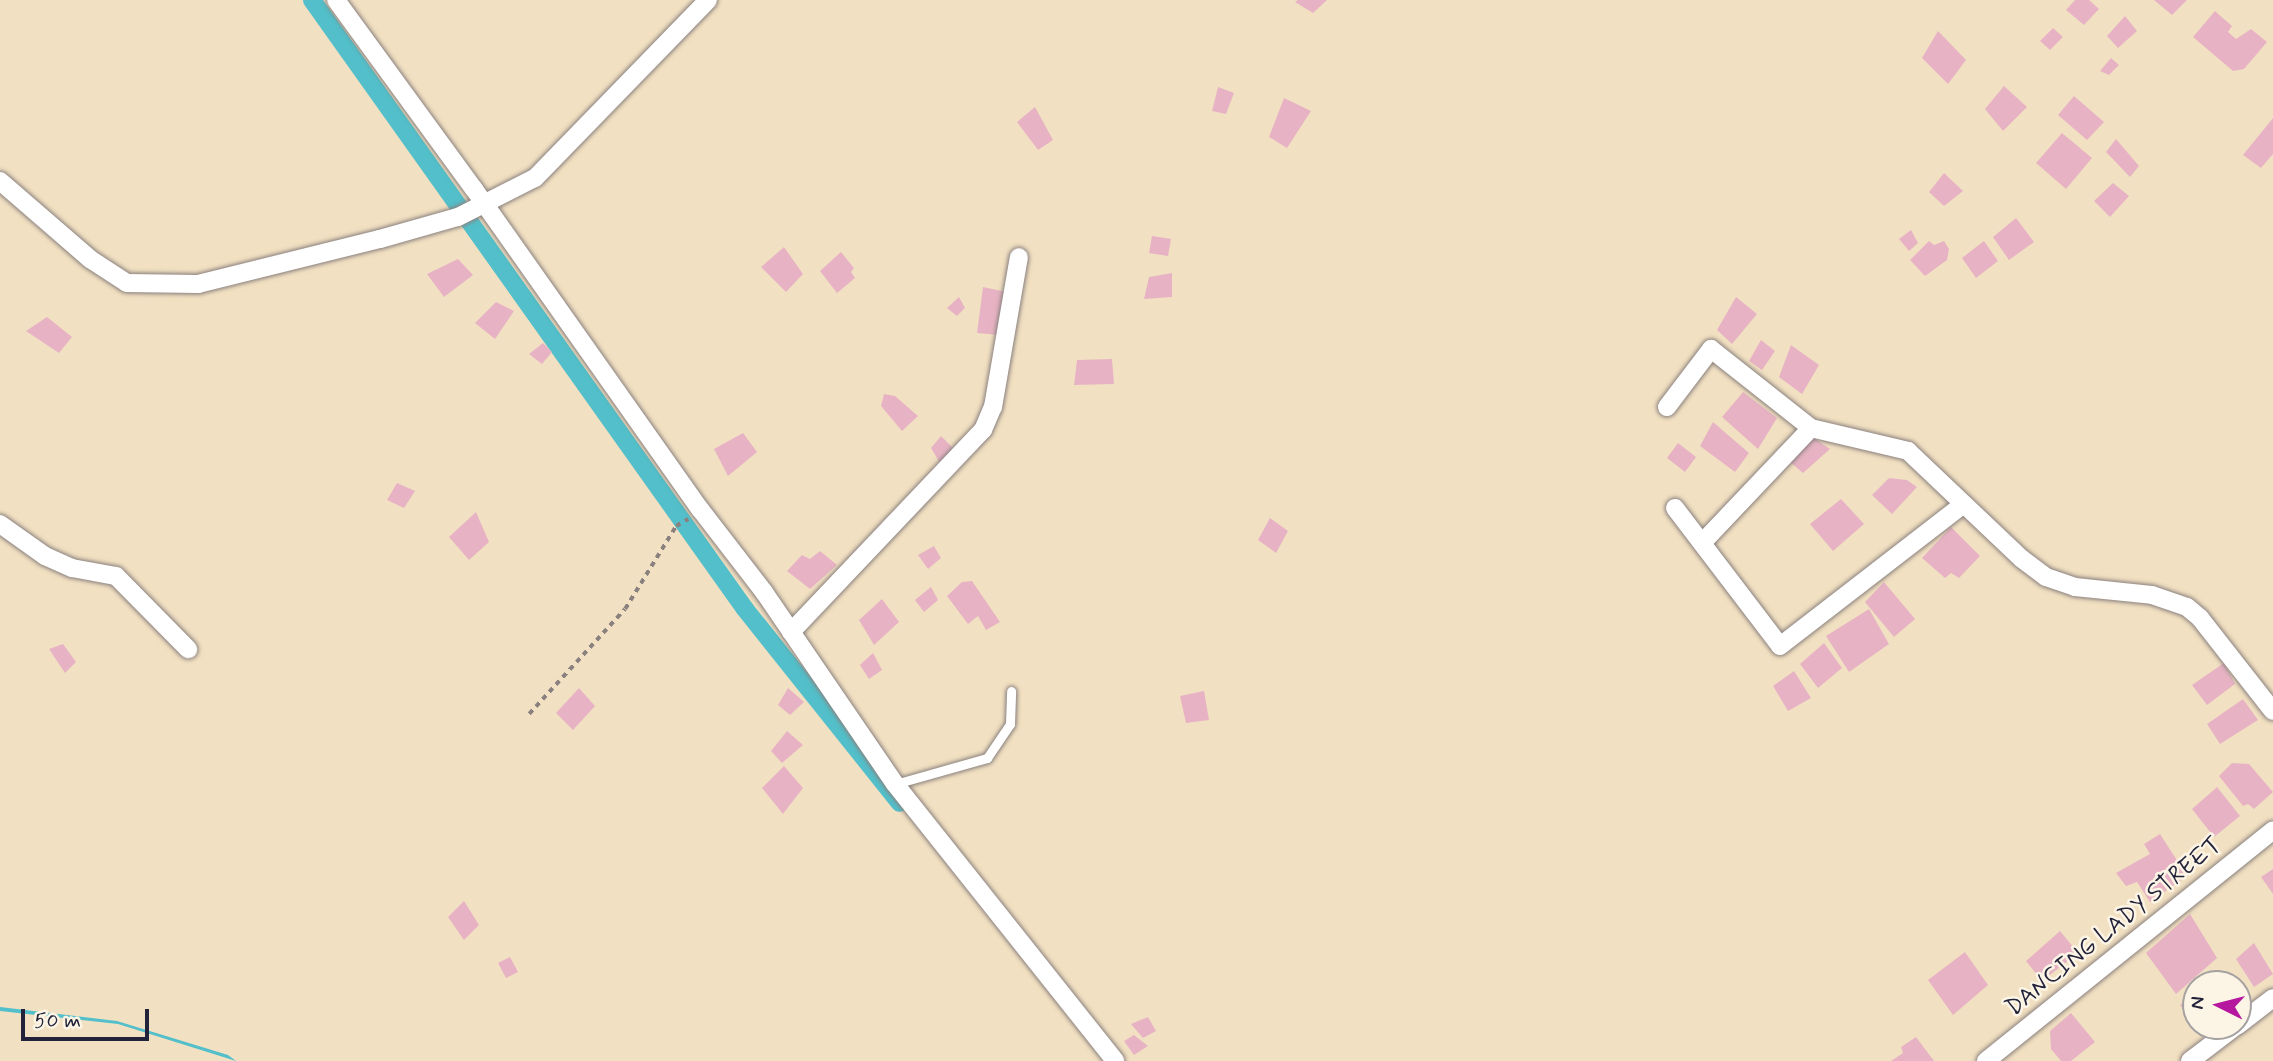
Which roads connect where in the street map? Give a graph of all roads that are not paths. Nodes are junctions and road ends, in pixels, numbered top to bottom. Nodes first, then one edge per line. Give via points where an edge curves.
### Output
1 (335, 0) edge
2 (708, 0) edge
3 (0, 181) edge
4 (481, 205) junction
5 (1019, 257) dead end
6 (1667, 407) dead end
7 (1811, 428) junction
8 (1964, 504) junction
9 (1675, 508) dead end
10 (0, 524) edge
11 (1702, 543) junction
12 (791, 632) junction
13 (188, 649) dead end
14 (1011, 691) dead end
15 (2273, 710) edge
16 (895, 784) junction
17 (2273, 830) edge
18 (2273, 998) edge
19 (2252, 1014) edge
20 (2217, 1040) edge
21 (1115, 1061) edge
22 (1986, 1061) edge
23 (2190, 1061) edge

1 - 4 street
2 - 4 street via 535,178
3 - 4 street via 90,258 127,283 198,284 458,218
4 - 12 street
5 - 12 street via 993,407 983,430
6 - 7 street via 1711,349
7 - 8 street via 1908,451
7 - 11 street
8 - 11 street via 1780,646
8 - 15 street via 2046,577 2075,587 2152,595 2187,607
9 - 11 street
10 - 13 street via 45,556 116,576
12 - 16 street
14 - 16 lane via 1010,724 987,758
16 - 21 street
17 - 22 street, DANCING LADY STREET
18 - 19 street
20 - 23 street

